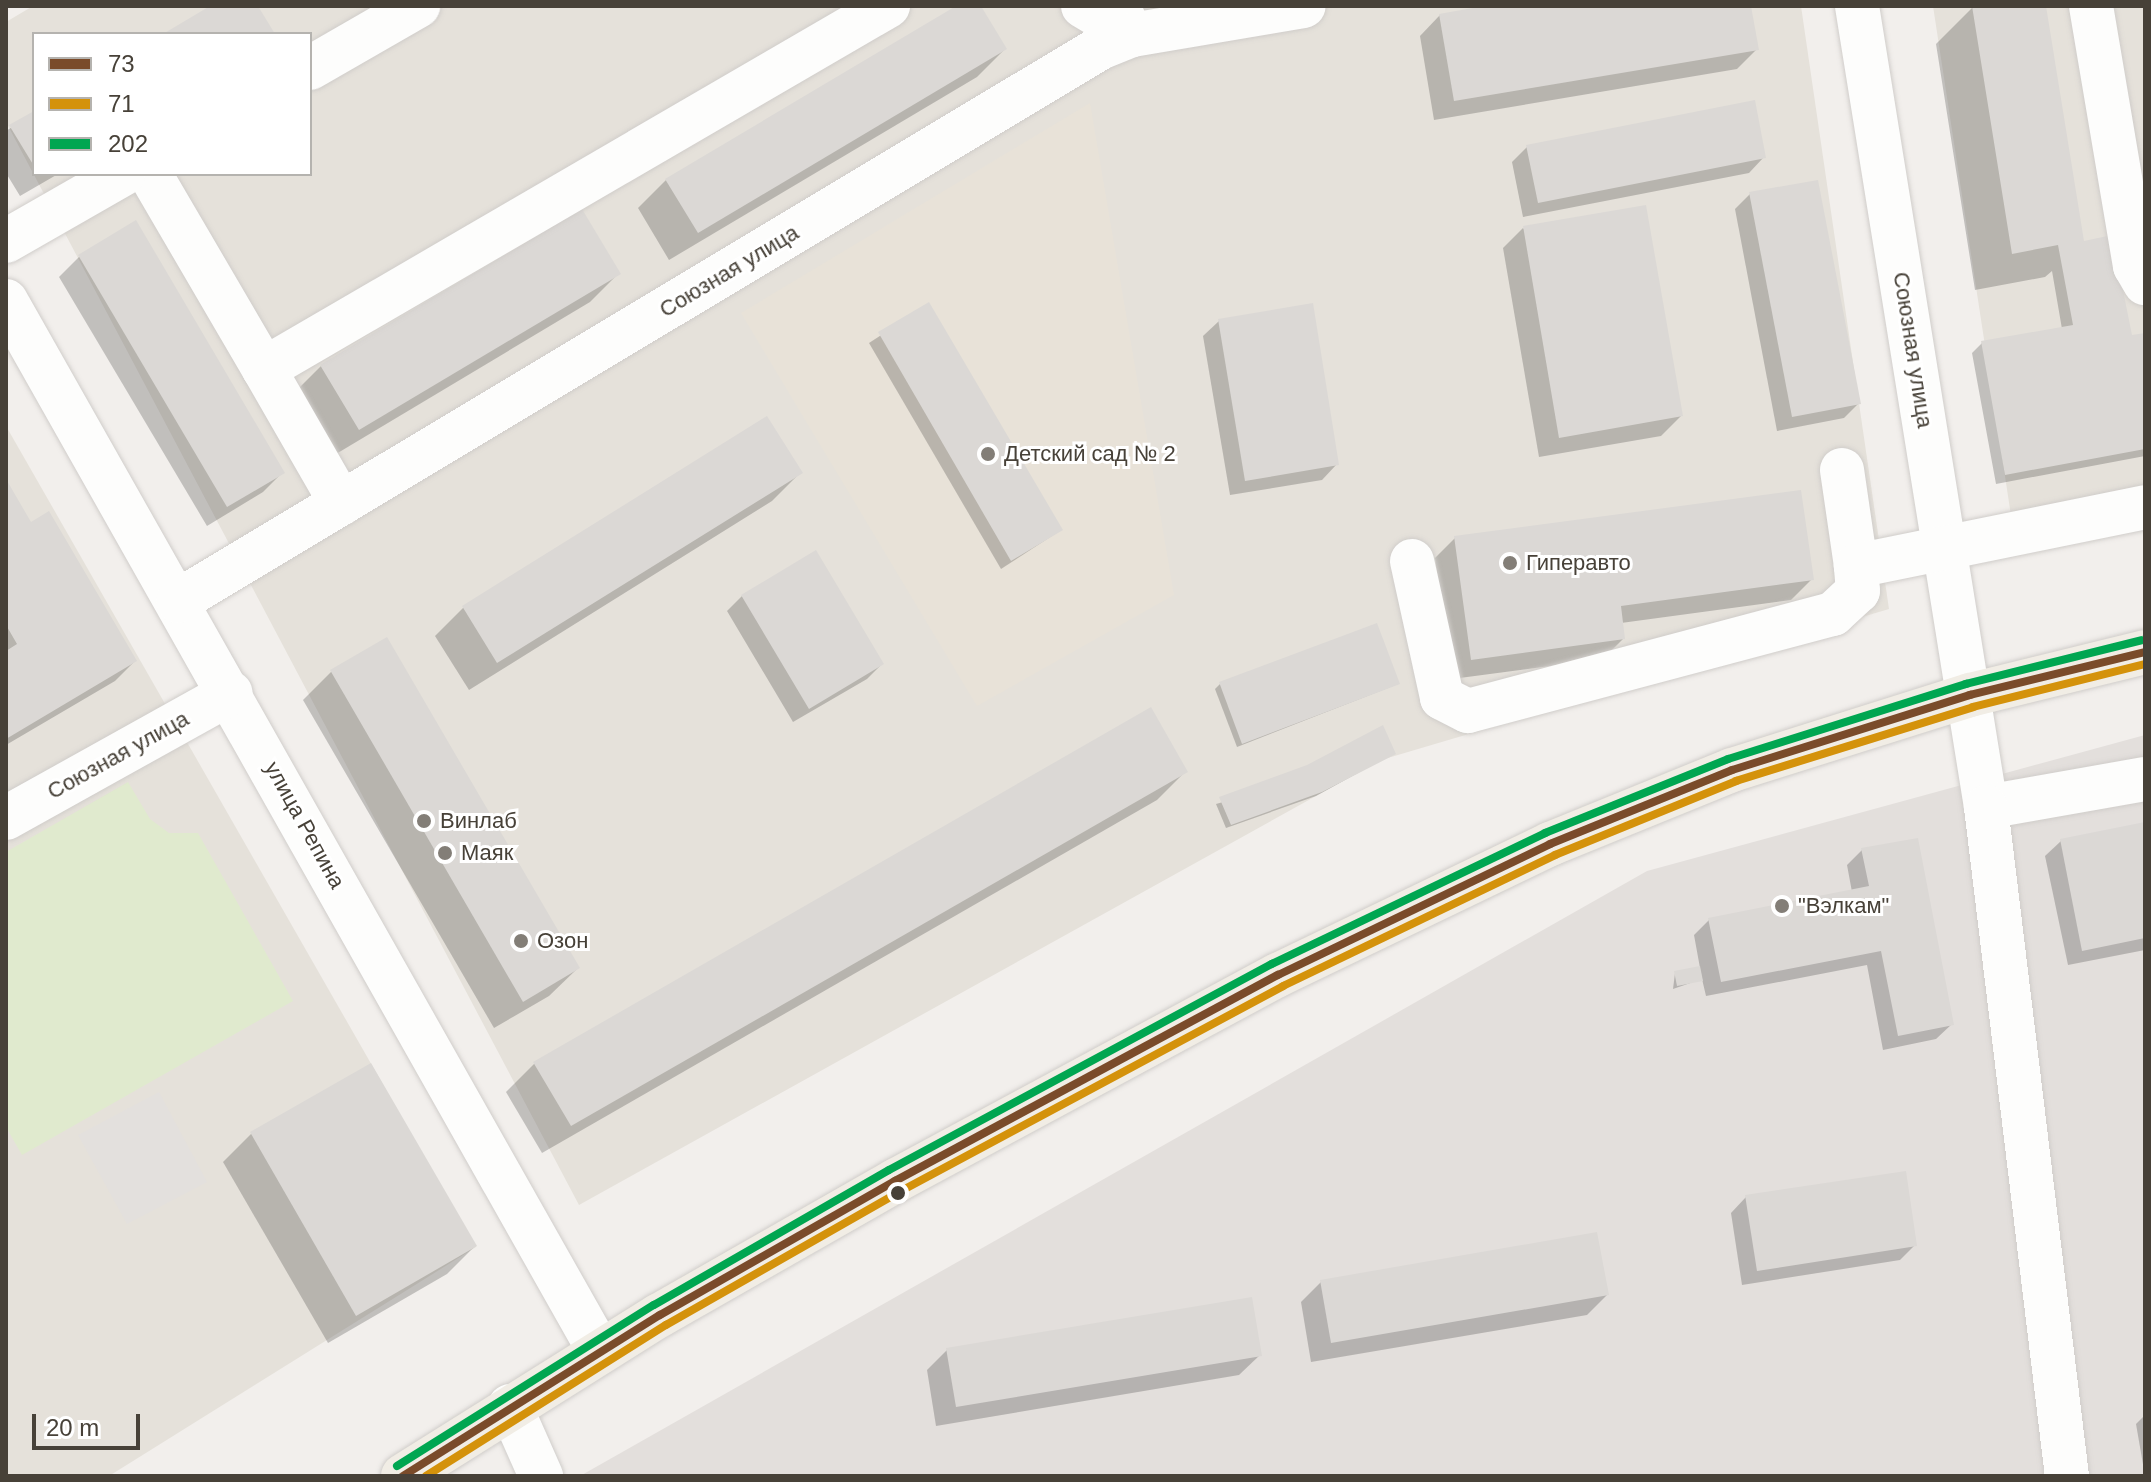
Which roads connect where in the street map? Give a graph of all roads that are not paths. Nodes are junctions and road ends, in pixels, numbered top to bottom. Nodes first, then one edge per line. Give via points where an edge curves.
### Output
1 (418, 6) edge
2 (888, 6) edge
3 (1083, 6) edge
4 (1304, 6) edge
5 (1857, 6) edge
6 (2091, 6) edge
7 (1124, 20) edge
8 (312, 67) edge
9 (120, 176) edge
10 (151, 176) edge
11 (6, 241) edge
12 (2145, 283) edge
13 (6, 301) edge
14 (264, 369) junction
15 (1842, 470) dead end
16 (341, 503) junction
17 (2145, 507) edge
18 (1946, 551) junction
19 (1412, 561) dead end
20 (1856, 566) junction
21 (178, 601) junction
22 (2145, 652) edge
23 (231, 693) junction
24 (1970, 695) junction
25 (2145, 779) edge
26 (1986, 807) junction
27 (6, 818) edge
28 (600, 1352) junction
29 (510, 1406) junction
30 (403, 1476) edge
31 (541, 1476) edge
32 (2067, 1476) edge

1 - 8 street
2 - 14 street
3 - 7 street
4 - 7 street, Союзная улица
5 - 18 street, Союзная улица
6 - 12 street via 2135,266
7 - 16 street, Союзная улица via 1102,47
9 - 11 street
10 - 14 street
13 - 21 street, улица Репина
14 - 16 street
15 - 20 street
16 - 21 street, Союзная улица
17 - 18 street
18 - 20 street
18 - 24 street, Союзная улица
19 - 20 street via 1442,698 1468,711 1833,614 1858,591
21 - 23 street, улица Репина
22 - 24 main road
23 - 27 street, Союзная улица
23 - 28 street, улица Репина
24 - 26 street, Союзная улица
24 - 28 main road via 1732,770 1550,844 1237,997 895,1181
25 - 26 street
26 - 32 street, Союзная улица
28 - 29 main road
29 - 30 main road
29 - 31 street

